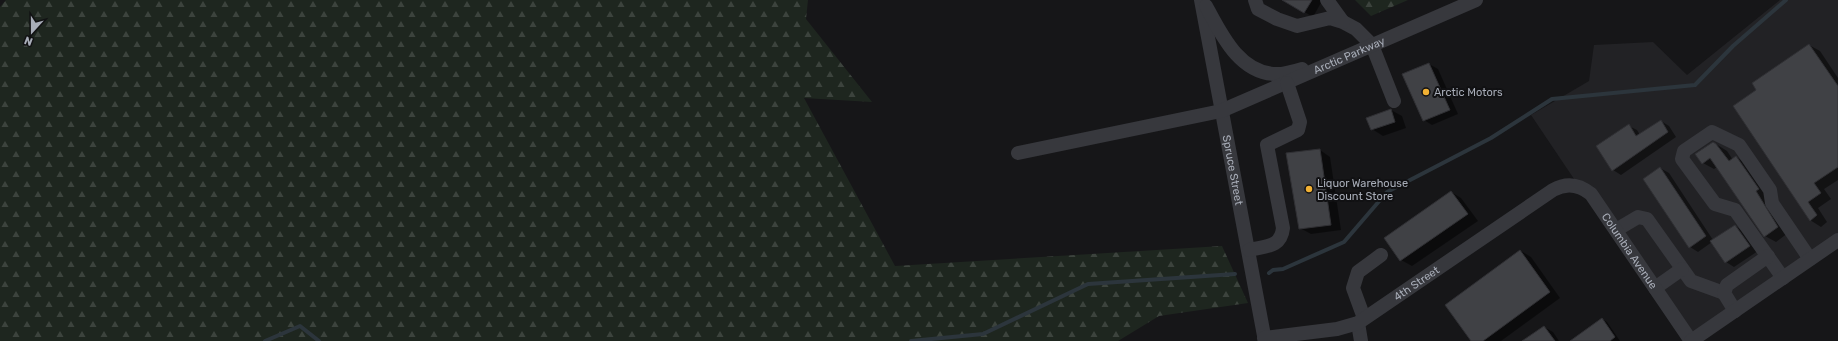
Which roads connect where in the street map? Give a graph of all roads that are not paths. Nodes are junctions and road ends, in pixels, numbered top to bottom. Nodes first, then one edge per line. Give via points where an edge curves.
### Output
1 (1202, 0) edge
2 (1255, 0) edge
3 (1327, 0) edge
4 (1476, 0) edge
5 (1343, 22) junction
6 (1372, 45) junction
7 (1287, 82) junction
8 (1394, 101) dead end
9 (1222, 111) junction
10 (1018, 153) dead end
11 (1554, 190) joint
12 (1616, 230) junction
13 (1838, 240) edge
14 (1249, 250) junction
15 (1381, 255) dead end
16 (1768, 256) junction
17 (1810, 259) junction
18 (1682, 269) junction
19 (1783, 278) junction
20 (1654, 288) junction
21 (1724, 293) junction
22 (1735, 311) junction
23 (1361, 321) junction
24 (1264, 340) edge
25 (1361, 341) edge
26 (1691, 341) edge

1 - 6 street via 1232,51 1244,62 1269,74 1293,71
1 - 9 street, Spruce Street
2 - 5 street via 1258,9 1297,26 1330,18
3 - 5 street
4 - 6 street, Arctic Parkway
5 - 6 street
6 - 7 street, Arctic Parkway
6 - 8 street
7 - 9 street, Arctic Parkway
7 - 14 street via 1300,122 1298,130 1267,146 1283,228 1282,237 1275,244
9 - 10 street, Arctic Parkway
9 - 14 street, Spruce Street
11 - 12 street, Columbia Avenue via 1565,185 1584,188
11 - 23 street, 4th Street
12 - 18 street via 1638,217 1647,219
12 - 20 street, Columbia Avenue
13 - 17 street
14 - 24 street, Spruce Street
15 - 23 street via 1358,272 1353,288
16 - 17 street via 1735,210 1715,204 1682,159 1684,151 1712,132 1740,145 1770,190 1772,203
16 - 19 street
16 - 21 street via 1726,285
17 - 19 street
18 - 20 street
18 - 21 street via 1691,281
19 - 22 street
20 - 26 street, Columbia Avenue
21 - 22 street
22 - 26 street
23 - 24 street, 4th Street via 1337,329
23 - 25 street

